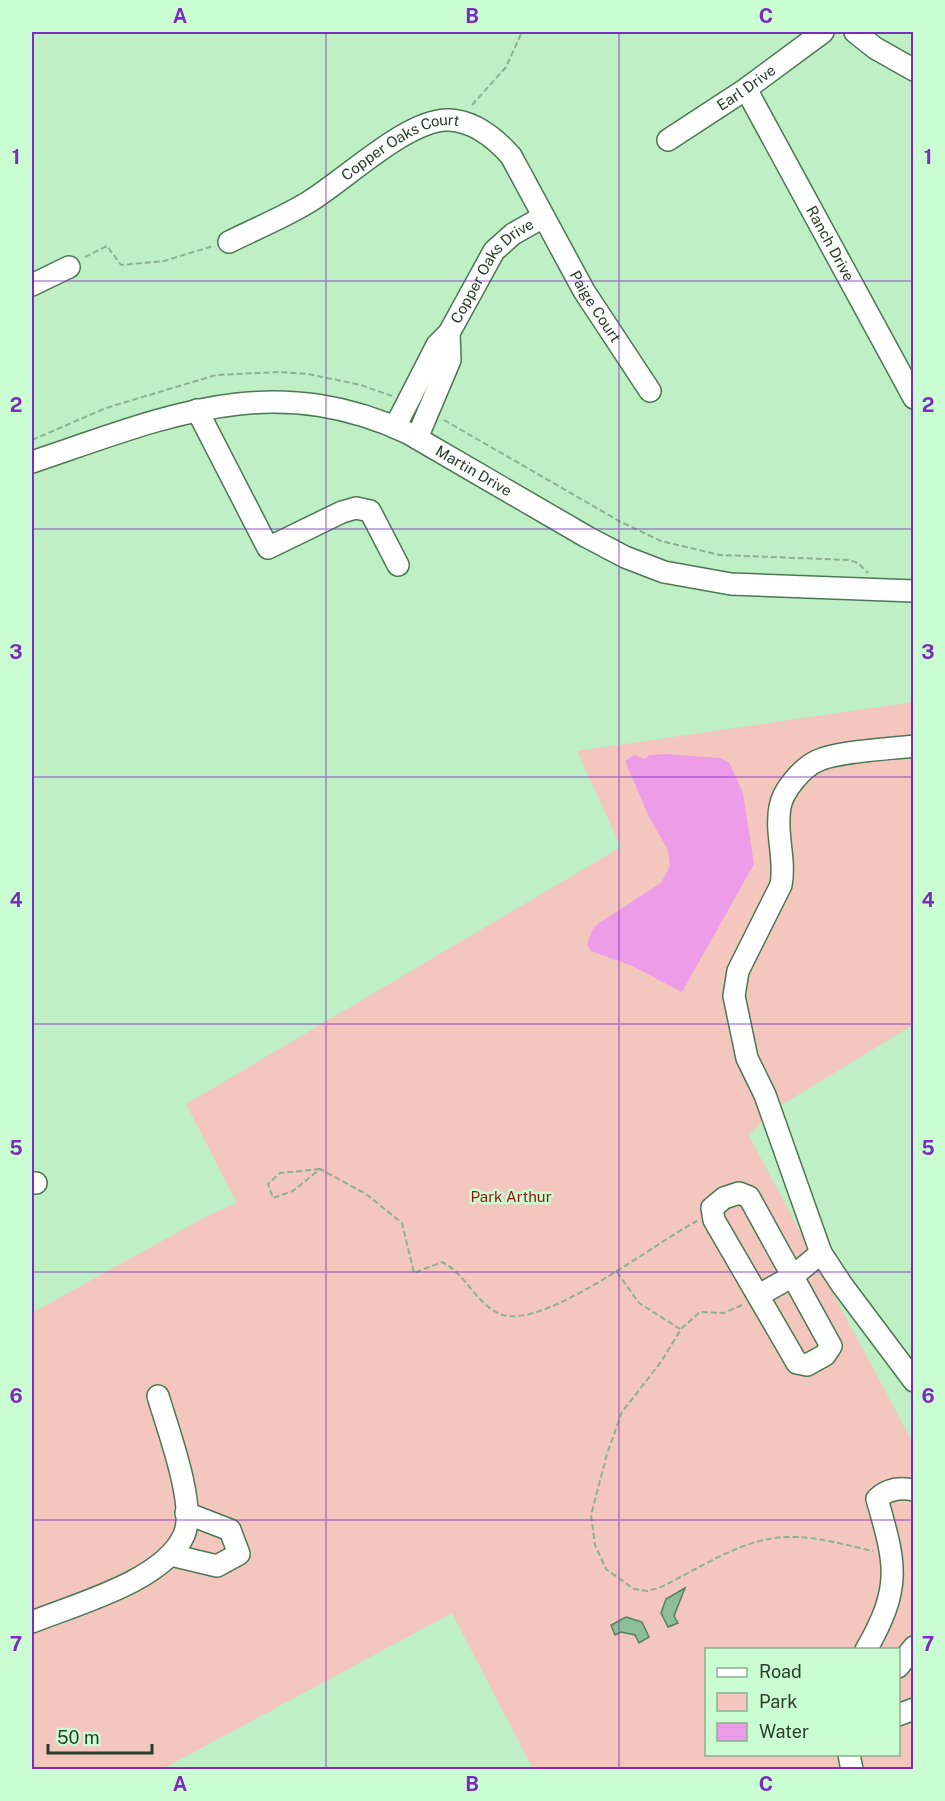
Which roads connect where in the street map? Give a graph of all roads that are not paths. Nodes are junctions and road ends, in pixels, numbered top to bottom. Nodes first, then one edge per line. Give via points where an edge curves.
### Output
1 (823, 32) edge
2 (855, 32) edge
3 (914, 70) edge
4 (746, 88) junction
5 (668, 140) dead end
6 (543, 218) junction
7 (229, 242) road end
8 (69, 267) road end
9 (32, 285) edge
10 (449, 333) junction
11 (650, 392) dead end
12 (914, 398) edge
13 (198, 410) junction
14 (395, 427) junction
15 (417, 438) junction
16 (32, 462) edge
17 (398, 565) dead end
18 (914, 591) edge
19 (914, 746) edge
20 (821, 1253) junction
21 (793, 1276) junction
22 (759, 1295) junction
23 (914, 1381) edge
24 (158, 1396) dead end
25 (914, 1490) edge
26 (186, 1513) junction
27 (171, 1555) junction
28 (903, 1573) edge
29 (32, 1622) edge
30 (914, 1647) edge
31 (867, 1648) edge
32 (900, 1664) edge

1 - 4 street, Earl Drive
2 - 3 street
4 - 5 street, Earl Drive
4 - 12 street, Ranch Drive
6 - 7 street, Copper Oaks Court via 511,156 495,138 471,125 448,120 421,126 308,203
6 - 10 street, Copper Oaks Drive via 513,234 494,251
6 - 11 street, Paige Court via 584,291
8 - 9 street
10 - 14 street, Copper Oaks Drive via 437,345
10 - 15 street, Copper Oaks Drive via 450,360
13 - 14 street, Martin Drive via 237,402 292,401 348,410
13 - 16 street, Martin Drive
13 - 17 street via 268,548 356,508 370,511
14 - 15 street, Martin Drive
15 - 18 street, Martin Drive via 587,537 664,572 731,584
19 - 20 street via 816,761 787,789 780,806 781,885 738,971 734,996 747,1058 765,1095
20 - 21 street
20 - 23 street
21 - 22 street
21 - 22 street via 831,1346 816,1361 807,1365 796,1363
21 - 22 street via 749,1197 739,1193 724,1198 712,1208 714,1220
24 - 26 street via 183,1480
25 - 28 street via 884,1492 877,1499 891,1548
26 - 27 street via 185,1534
26 - 27 street via 230,1530 240,1554 217,1566
27 - 29 street via 134,1581
28 - 31 street
30 - 32 street

